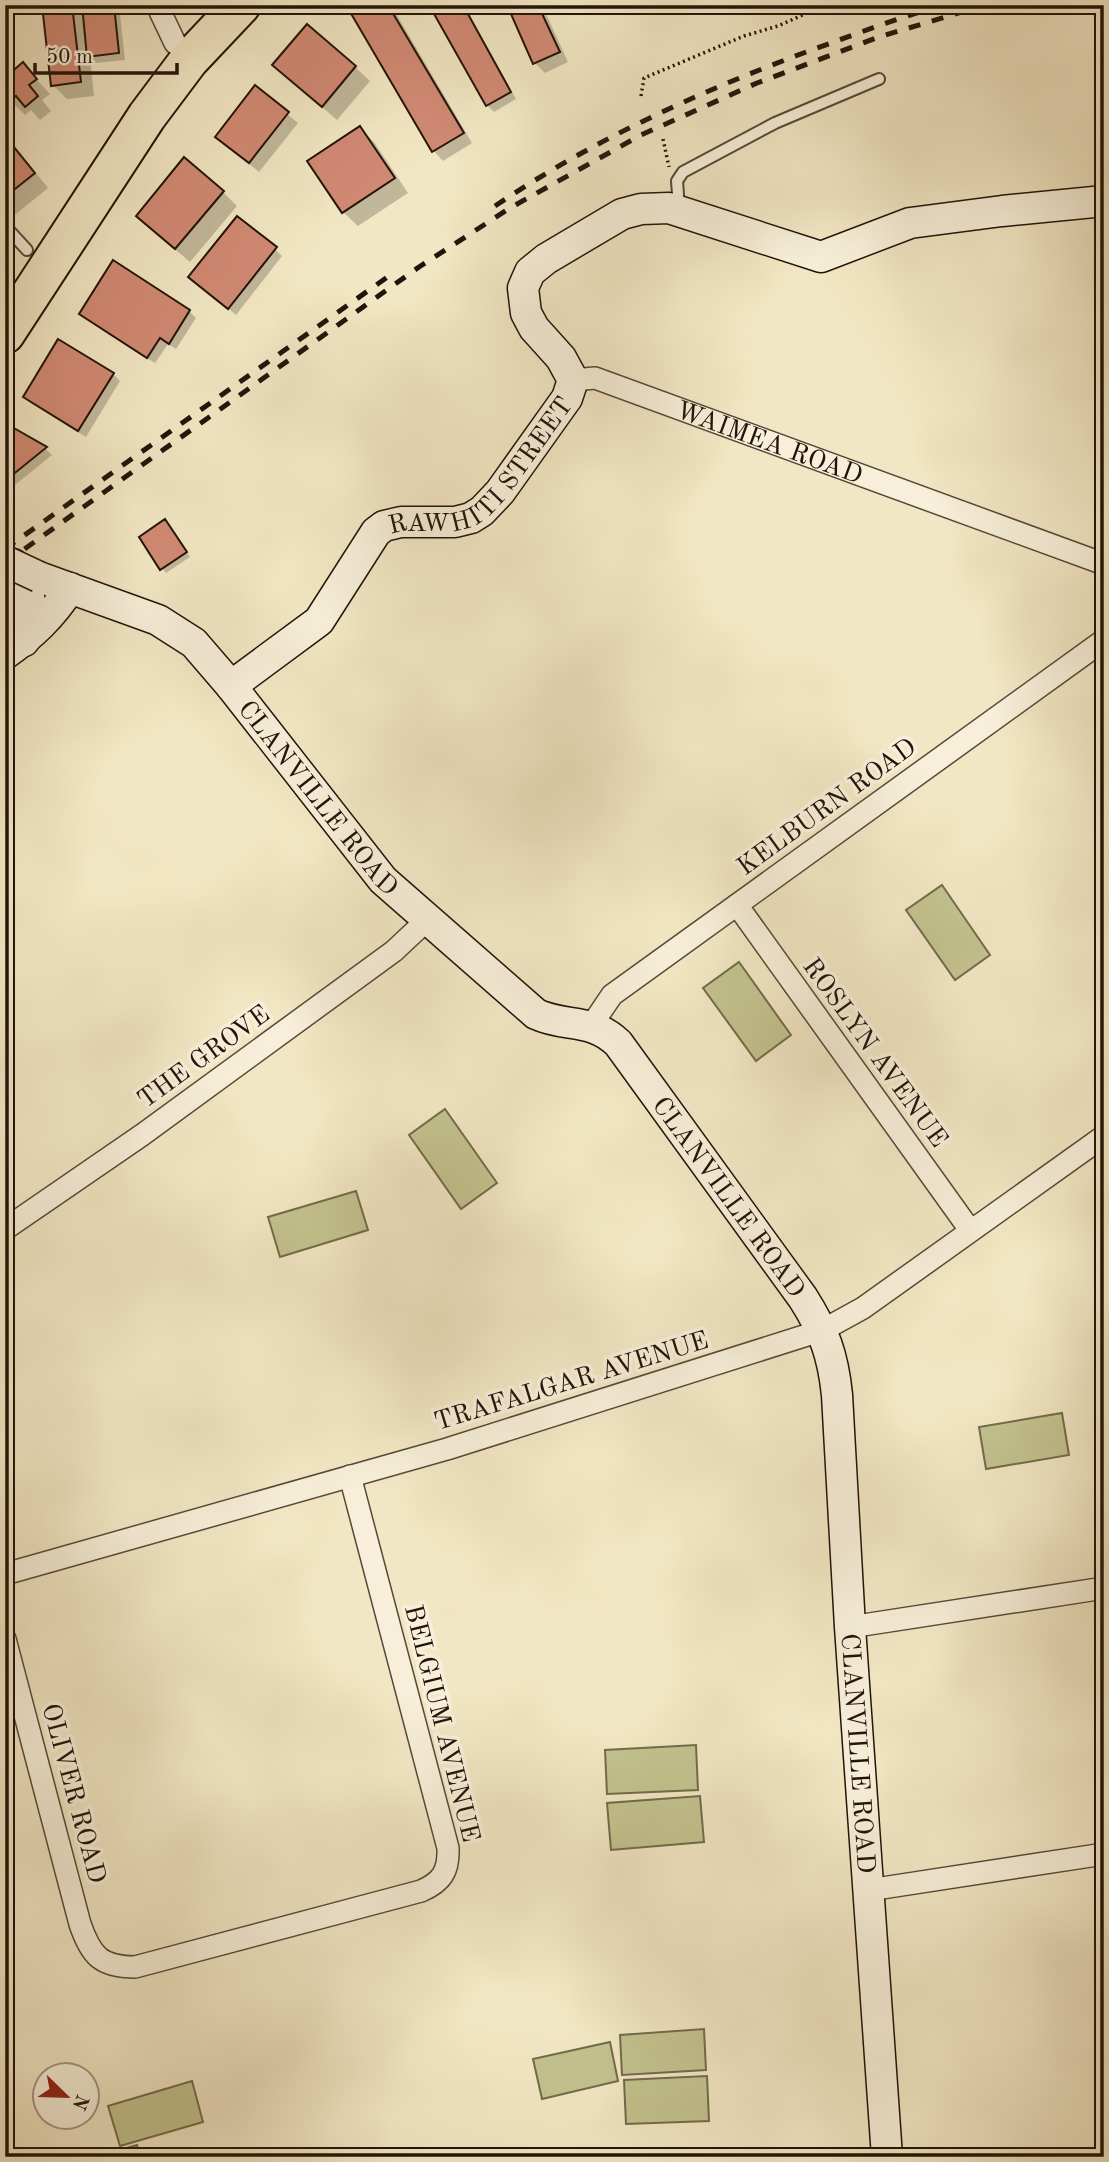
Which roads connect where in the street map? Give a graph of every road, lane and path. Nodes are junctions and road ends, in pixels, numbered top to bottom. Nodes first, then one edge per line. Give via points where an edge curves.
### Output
1 (158, 5) edge
2 (209, 5) edge
3 (241, 5) edge
4 (811, 5) edge
5 (175, 43) junction
6 (879, 79) dead end
7 (641, 96) dead end
8 (1104, 201) edge
9 (678, 211) junction
10 (16, 238) edge
11 (5, 284) edge
12 (5, 334) edge
13 (573, 380) junction
14 (1104, 564) edge
15 (21, 572) edge
16 (70, 589) junction
17 (1104, 640) edge
18 (14, 648) edge
19 (231, 686) junction
20 (737, 905) junction
21 (427, 920) junction
22 (591, 1026) junction
23 (1104, 1136) edge
24 (5, 1229) edge
25 (970, 1230) junction
26 (822, 1330) junction
27 (350, 1476) junction
28 (5, 1574) edge
29 (1104, 1588) edge
30 (850, 1627) junction
31 (5, 1639) edge
32 (1104, 1854) edge
33 (869, 1890) junction
34 (96, 1957) joint
35 (887, 2157) edge

1 - 5 street
2 - 5 highway
3 - 12 highway via 147,116
4 - 7 path via 807,13 778,26 644,78
5 - 10 highway
6 - 9 lane via 775,123 682,172 677,181
8 - 9 street via 910,223 821,257
9 - 13 street via 641,209 622,214 530,272 523,288 526,313
10 - 11 highway
13 - 14 street, WAIMEA ROAD via 595,378
13 - 19 street, RAWHITI STREET via 567,398 482,511 455,522 411,521 376,531 319,621
15 - 16 street, CLANVILLE ROAD
15 - 18 street via 30,610
16 - 18 street via 40,628
16 - 19 street, CLANVILLE ROAD via 177,630
17 - 20 street, KELBURN ROAD
19 - 21 street, CLANVILLE ROAD via 383,880
20 - 22 street, KELBURN ROAD via 612,995
20 - 25 street, ROSLYN AVENUE
21 - 22 street, CLANVILLE ROAD via 536,1014
21 - 24 street, THE GROVE via 394,951
22 - 26 street, CLANVILLE ROAD via 610,1035 625,1050
23 - 25 street, TRAFALGAR AVENUE
25 - 26 street, TRAFALGAR AVENUE via 863,1308
26 - 27 street, TRAFALGAR AVENUE
26 - 30 street, CLANVILLE ROAD via 832,1359 836,1395
27 - 28 street, TRAFALGAR AVENUE
27 - 34 street, BELGIUM AVENUE via 448,1848 444,1876 421,1891 135,1967
29 - 30 street
30 - 33 street, CLANVILLE ROAD
31 - 34 street, OLIVER ROAD via 80,1924
32 - 33 street
33 - 35 street, CLANVILLE ROAD

